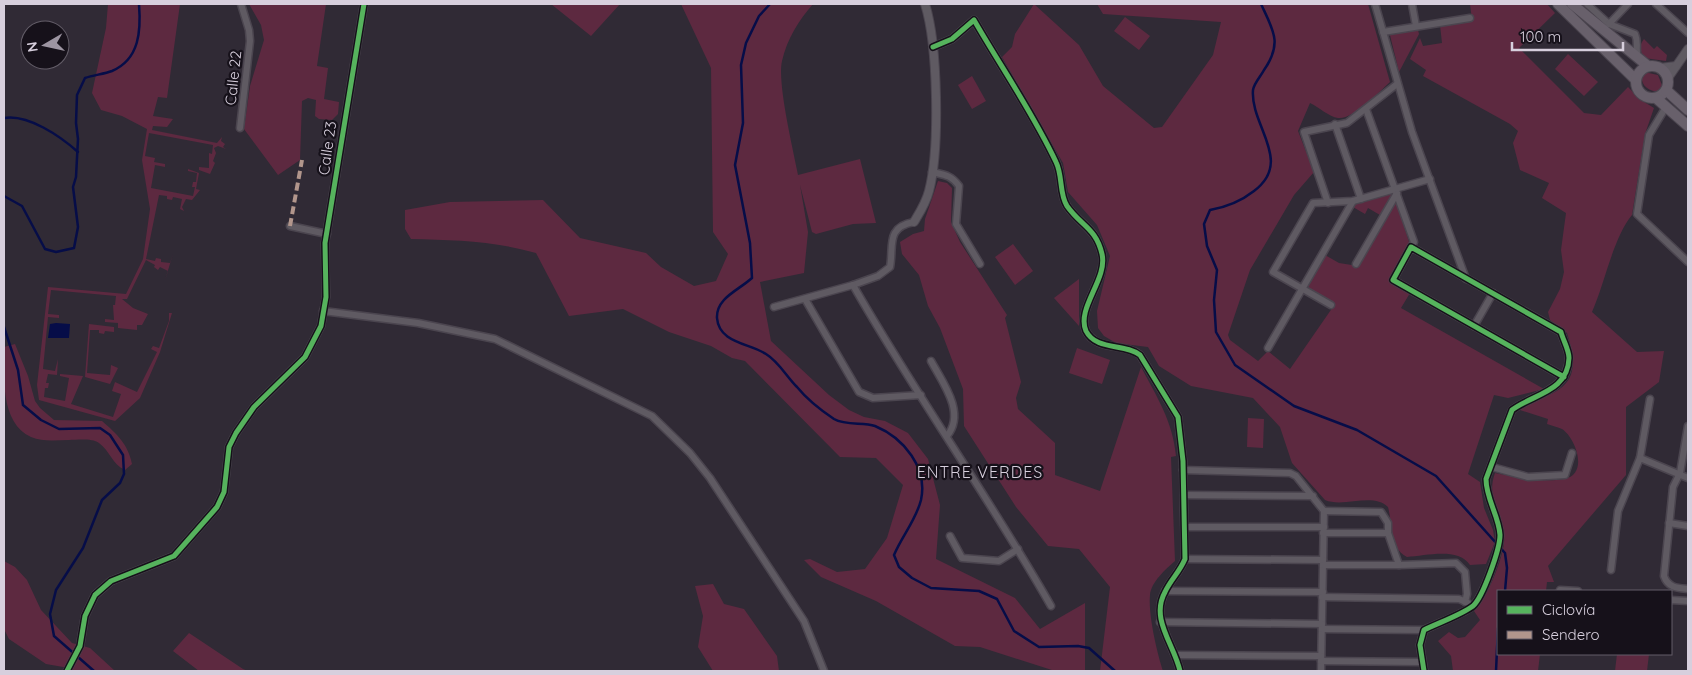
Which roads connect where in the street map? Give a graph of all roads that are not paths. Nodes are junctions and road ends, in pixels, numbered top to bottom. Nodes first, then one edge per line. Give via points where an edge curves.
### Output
1 (240, 4) edge
2 (364, 4) edge
3 (925, 4) edge
4 (1375, 4) edge
5 (1412, 4) edge
6 (1558, 4) edge
7 (1572, 4) edge
8 (1587, 4) edge
9 (1628, 4) edge
10 (1656, 4) edge
11 (1470, 18) dead end
12 (1609, 24) junction
13 (1416, 26) junction
14 (1383, 32) junction
15 (1688, 33) edge
16 (933, 47) junction
17 (1688, 49) edge
18 (1638, 58) junction
19 (1648, 66) junction
20 (1676, 66) junction
21 (1660, 68) junction
22 (1668, 78) junction
23 (1636, 80) junction
24 (1397, 84) junction
25 (1666, 90) junction
26 (1656, 98) junction
27 (1666, 107) junction
28 (1366, 109) junction
29 (1688, 110) edge
30 (1336, 124) junction
31 (1688, 126) edge
32 (240, 128) dead end
33 (932, 172) junction
34 (1430, 179) junction
35 (1396, 191) junction
36 (1362, 199) junction
37 (1353, 201) junction
38 (1328, 203) junction
39 (914, 222) joint
40 (290, 226) dead end
41 (327, 234) junction
42 (1411, 247) junction
43 (1688, 262) edge
44 (980, 264) dead end
45 (1356, 264) dead end
46 (1466, 279) junction
47 (854, 284) junction
48 (1303, 289) junction
49 (1493, 293) junction
50 (805, 298) junction
51 (1331, 305) dead end
52 (774, 307) dead end
53 (323, 311) junction
54 (1474, 326) junction
55 (1268, 348) dead end
56 (931, 361) dead end
57 (1564, 377) junction
58 (921, 396) junction
59 (1650, 399) dead end
60 (1688, 426) edge
61 (947, 436) junction
62 (1572, 453) dead end
63 (1640, 458) junction
64 (1492, 467) junction
65 (1183, 470) junction
66 (1680, 473) junction
67 (1688, 478) edge
68 (1184, 495) junction
69 (1313, 496) junction
70 (1324, 511) junction
71 (1669, 524) junction
72 (1185, 526) junction
73 (1688, 526) edge
74 (1324, 530) junction
75 (1388, 534) junction
76 (950, 536) dead end
77 (1018, 549) junction
78 (1185, 559) junction
79 (1323, 562) junction
80 (1400, 565) junction
81 (1610, 570) dead end
82 (1688, 589) edge
83 (1165, 591) junction
84 (1323, 594) junction
85 (1672, 600) edge
86 (1688, 601) edge
87 (1465, 602) junction
88 (1051, 606) dead end
89 (1473, 606) junction
90 (1160, 622) junction
91 (1322, 627) junction
92 (1424, 630) junction
93 (1176, 655) junction
94 (1321, 659) junction
95 (1422, 662) junction
96 (68, 670) edge
97 (824, 671) edge
98 (1180, 671) edge
99 (1321, 671) edge
100 (1424, 671) edge

1 - 32 street, Calle 22 via 249,30
2 - 41 street, Calle 23
3 - 16 street
4 - 14 street
5 - 13 street
6 - 23 main road
7 - 18 main road
8 - 12 street
9 - 12 street
10 - 15 street
11 - 13 street
12 - 18 street via 1635,34 1639,42
13 - 14 street
14 - 24 street
16 - 33 street
16 - 65 street via 952,39 974,20 1058,165 1067,206 1098,240 1104,262 1084,317 1086,329 1098,342 1132,349 1140,355 1178,418
17 - 20 street
18 - 19 main road
19 - 21 main road
19 - 23 main road
20 - 21 street
20 - 22 street
21 - 22 main road
22 - 25 main road
23 - 26 main road via 1640,92
24 - 28 street
24 - 34 street
25 - 26 main road
25 - 29 main road
26 - 27 main road
27 - 31 main road
27 - 43 street via 1650,135 1637,214
28 - 30 street via 1347,123
28 - 35 street
30 - 36 street
30 - 38 street via 1304,132
33 - 39 street via 926,201
33 - 44 street via 947,174 959,186 956,224
34 - 35 street
34 - 46 street
35 - 36 street
35 - 42 street via 1414,242
35 - 45 street
36 - 37 street
37 - 38 street
37 - 48 street
38 - 48 street via 1313,203 1273,272
39 - 47 street via 902,225 896,232 890,247 890,267 878,276
40 - 41 street
41 - 53 street, Calle 23
42 - 46 street
42 - 54 street via 1393,280
46 - 49 street
47 - 50 street
47 - 58 street
48 - 51 street
48 - 55 street
49 - 54 street
49 - 57 street via 1561,332 1569,358
50 - 52 street
50 - 58 street via 859,392 873,398
53 - 96 street, Calle 23 via 321,326 305,357 254,406 236,433 229,447 224,492 217,507 174,556 112,582 95,594 84,616 80,646
53 - 97 street via 418,323 495,339 652,416 690,452 710,478 804,621
54 - 57 street
56 - 61 street via 950,396 955,413 953,429
57 - 64 street via 1552,390 1512,410
58 - 61 street
59 - 63 street
60 - 66 street
61 - 77 street
62 - 64 street via 1565,475 1528,477
63 - 66 street
63 - 81 street via 1618,511
64 - 89 street via 1486,479 1486,492 1500,535 1497,553
65 - 68 street
65 - 69 street via 1290,473
66 - 67 street
66 - 71 street via 1673,487
68 - 69 street
68 - 72 street
69 - 70 street
70 - 74 street
70 - 75 street via 1381,512 1388,523
71 - 73 street
71 - 82 street via 1665,581 1674,587
72 - 74 street
72 - 78 street
74 - 75 street
74 - 79 street
75 - 80 street
76 - 77 street via 962,558 999,561
77 - 88 street
78 - 79 street
78 - 83 street via 1180,573
79 - 80 street
79 - 84 street
80 - 87 street via 1456,563 1465,572
83 - 84 street
83 - 90 street via 1158,608
84 - 87 street via 1459,599
84 - 91 street
85 - 86 street
87 - 89 street
89 - 92 street
90 - 91 street
90 - 93 street
91 - 92 street
91 - 94 street
92 - 95 street via 1420,645
93 - 94 street
93 - 98 street
94 - 95 street
94 - 99 street
95 - 100 street

